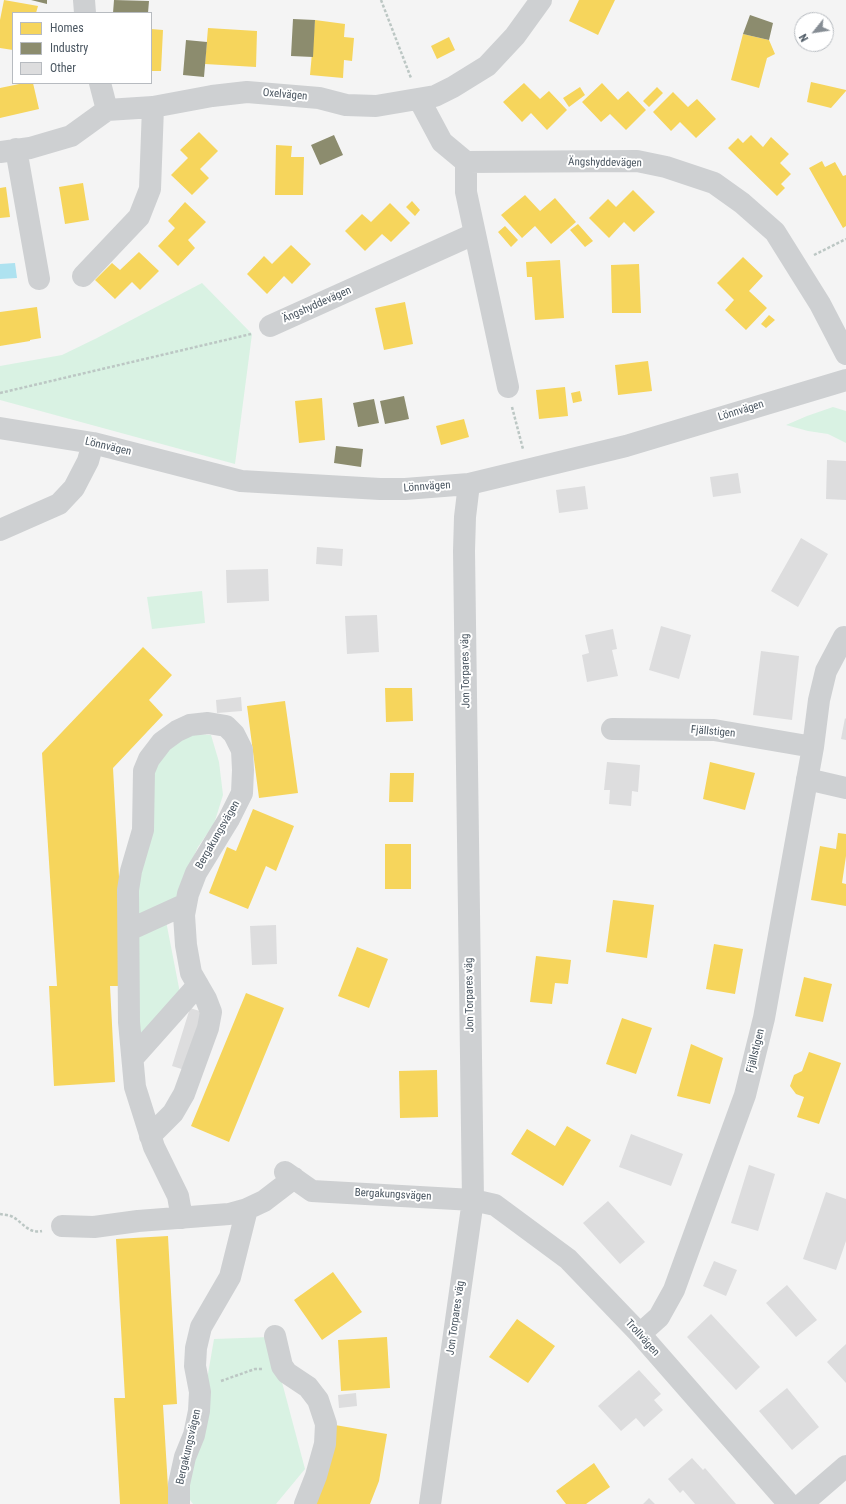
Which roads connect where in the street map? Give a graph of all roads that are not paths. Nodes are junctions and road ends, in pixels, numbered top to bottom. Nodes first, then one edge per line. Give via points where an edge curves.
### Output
1 (84, 0) edge
2 (541, 0) edge
3 (85, 12) edge
4 (100, 84) edge
5 (419, 100) junction
6 (153, 107) junction
7 (107, 110) junction
8 (8, 151) edge
9 (466, 162) junction
10 (474, 234) junction
11 (83, 276) dead end
12 (39, 279) dead end
13 (270, 326) road end
14 (846, 354) edge
15 (846, 380) edge
16 (508, 387) road end
17 (0, 428) edge
18 (93, 443) junction
19 (469, 484) junction
20 (0, 530) edge
21 (844, 636) dead end
22 (612, 729) dead end
23 (813, 747) junction
24 (807, 779) junction
25 (846, 788) edge
26 (186, 904) junction
27 (129, 930) junction
28 (198, 985) junction
29 (133, 1058) junction
30 (150, 1136) junction
31 (472, 1200) junction
32 (247, 1209) junction
33 (182, 1218) junction
34 (62, 1226) road end
35 (640, 1334) junction
36 (275, 1336) dead end
37 (846, 1466) edge
38 (179, 1504) edge
39 (305, 1504) edge
40 (430, 1504) edge
41 (789, 1504) edge
42 (802, 1504) edge

1 - 3 street
2 - 5 street, Oxelvägen via 515,36 487,66 453,87
4 - 7 street
5 - 6 street, Oxelvägen via 376,106 346,105 319,98 247,92
5 - 9 street via 442,142
6 - 7 street, Oxelvägen
6 - 11 street via 150,189 139,217
7 - 8 street via 71,136 30,148
8 - 12 street
9 - 10 street via 466,192
9 - 14 street, Ängshyddevägen via 637,162 666,167 714,182 775,232 820,304
10 - 13 street, Ängshyddevägen
10 - 16 street
15 - 19 street, Lönnvägen via 626,446
17 - 18 street, Lönnvägen
18 - 19 street, Lönnvägen via 241,481 397,490
18 - 20 street via 88,461 74,488 59,504
19 - 31 street, Jon Torpares väg via 464,551
21 - 23 street, Fjällstigen via 826,671 819,700
22 - 23 street, Fjällstigen via 714,730
23 - 24 street, Fjällstigen
24 - 25 street
24 - 35 street, Fjällstigen via 764,1018 745,1094 674,1290 659,1317
26 - 27 street
26 - 27 street, Bergakungsvägen via 196,873 242,793 242,750 234,734 226,726 208,723 190,725 162,742 149,759 144,771 143,830 128,890
26 - 28 street, Bergakungsvägen via 186,945 191,973
27 - 29 street, Bergakungsvägen via 129,1022
28 - 29 street
28 - 30 street, Bergakungsvägen via 211,1012 208,1028 184,1094 173,1114
29 - 30 street, Bergakungsvägen via 135,1086
30 - 33 street, Bergakungsvägen via 178,1196
31 - 32 street, Bergakungsvägen via 312,1191 289,1175 264,1201
31 - 35 street, Trollvägen via 494,1205 568,1259
31 - 40 street, Jon Torpares väg
32 - 33 street, Bergakungsvägen via 229,1214
32 - 38 street, Bergakungsvägen via 230,1277 201,1327 196,1348 199,1411 179,1484
33 - 34 street, Bergakungsvägen via 94,1227
35 - 41 street, Trollvägen
36 - 39 street via 282,1366 287,1373 308,1387 318,1400 326,1424 325,1444
37 - 42 street

